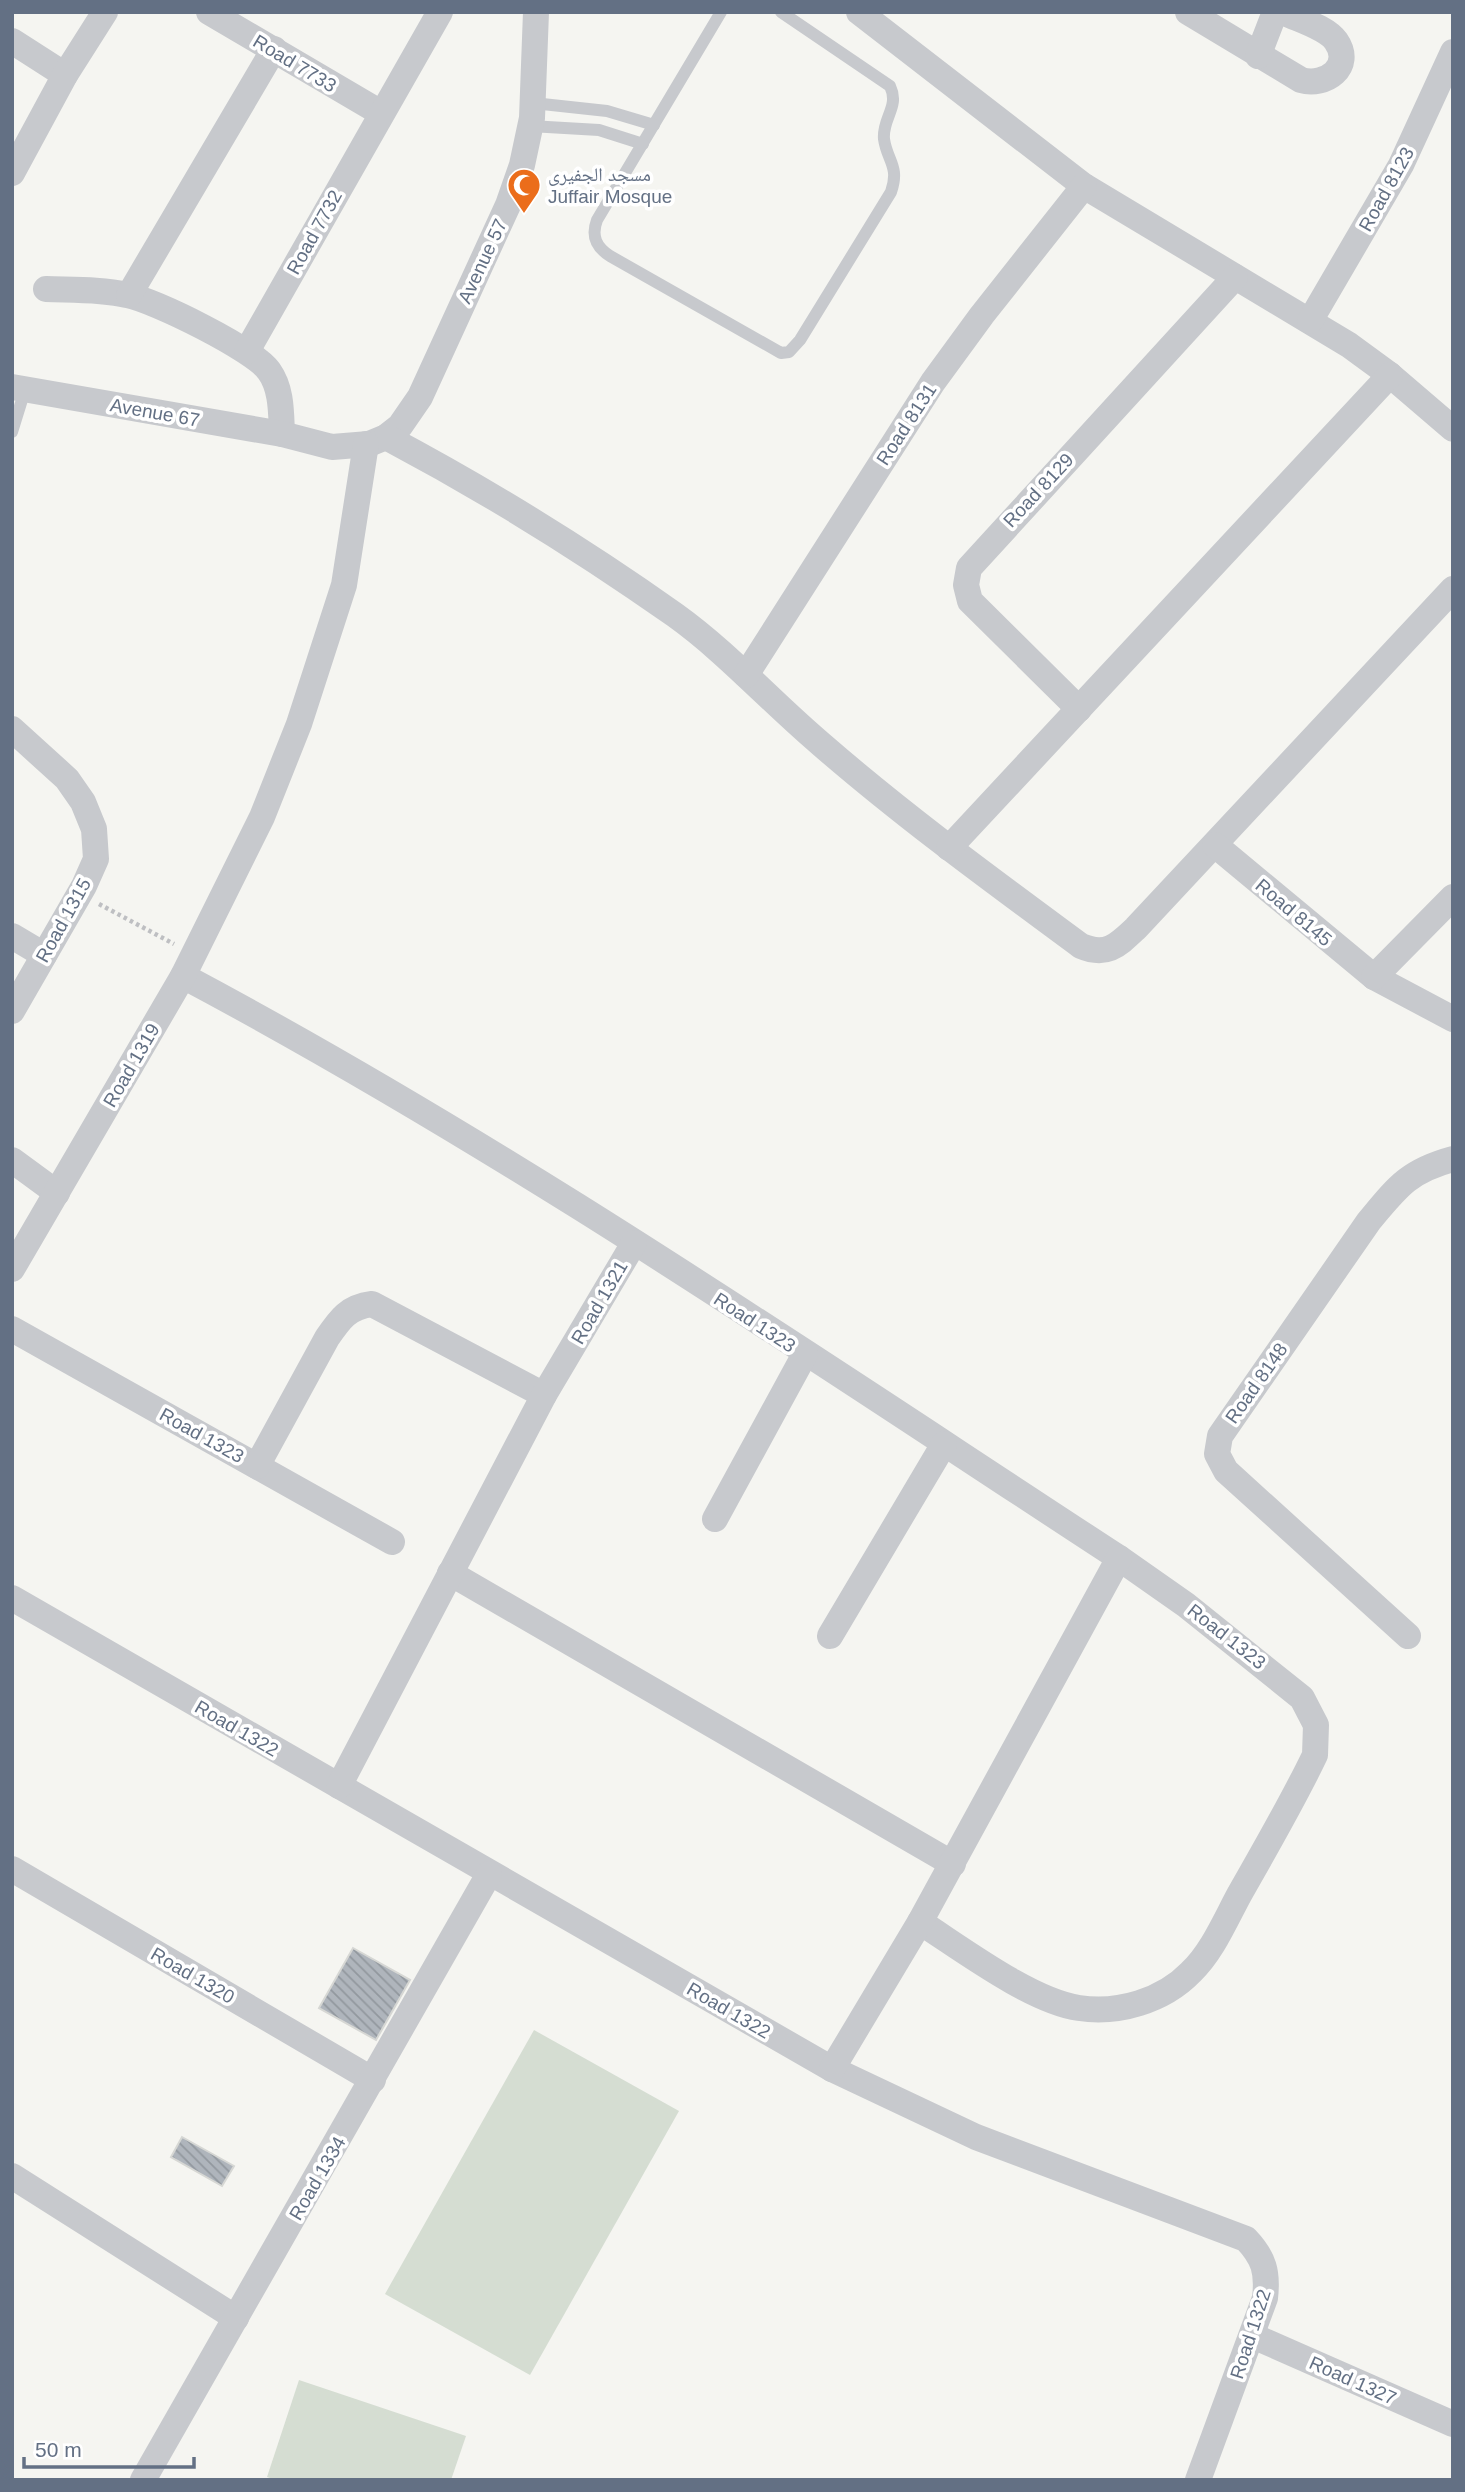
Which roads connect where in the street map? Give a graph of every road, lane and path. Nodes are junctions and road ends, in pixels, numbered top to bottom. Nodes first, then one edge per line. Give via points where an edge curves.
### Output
1 (105, 12) edge
2 (209, 12) edge
3 (440, 12) edge
4 (536, 12) edge
5 (721, 12) edge
6 (781, 12) edge
7 (859, 12) edge
8 (1188, 12) edge
9 (1275, 12) edge
10 (1283, 12) edge
11 (12, 41) edge
12 (274, 49) junction
13 (1453, 52) edge
14 (1258, 56) junction
15 (65, 75) junction
16 (381, 113) junction
17 (532, 114) junction
18 (654, 125) junction
19 (643, 144) junction
20 (12, 173) edge
21 (1084, 186) junction
22 (1235, 277) junction
23 (46, 289) dead end
24 (129, 295) junction
25 (1310, 321) junction
26 (247, 351) junction
27 (1391, 375) junction
28 (426, 380) junction
29 (19, 389) edge
30 (1453, 429) edge
31 (12, 432) edge
32 (290, 436) junction
33 (376, 441) junction
34 (1453, 589) edge
35 (746, 675) junction
36 (1079, 709) junction
37 (12, 729) edge
38 (1215, 845) junction
39 (949, 848) junction
40 (79, 894) junction
41 (1453, 897) edge
42 (12, 936) edge
43 (44, 954) junction
44 (189, 966) junction
45 (1374, 977) junction
46 (12, 1011) edge
47 (1453, 1019) edge
48 (1453, 1159) edge
49 (12, 1160) edge
50 (57, 1193) junction
51 (634, 1243) junction
52 (12, 1269) edge
53 (12, 1329) edge
54 (805, 1354) junction
55 (544, 1395) junction
56 (944, 1444) junction
57 (257, 1466) junction
58 (715, 1518) dead end
59 (392, 1542) dead end
60 (1119, 1558) junction
61 (450, 1573) junction
62 (12, 1598) edge
63 (830, 1636) dead end
64 (1408, 1636) dead end
65 (339, 1786) junction
66 (953, 1864) junction
67 (12, 1869) edge
68 (489, 1874) junction
69 (920, 1922) junction
70 (832, 2069) junction
71 (373, 2080) junction
72 (12, 2176) edge
73 (236, 2318) junction
74 (1253, 2336) junction
75 (1453, 2424) edge
76 (143, 2480) edge
77 (1198, 2480) edge

1 - 15 street
2 - 12 street, Road 7733
3 - 16 street, Road 7732
4 - 17 street, Avenue 57
5 - 18 lane
6 - 19 lane via 884,80 895,101 884,130 894,166 891,192 796,347 789,352 773,351 601,250 593,230
7 - 21 street
8 - 14 street
9 - 14 street
10 - 14 street via 1336,41 1340,65 1324,82 1312,83
11 - 15 street
12 - 16 street, Road 7733
12 - 24 street
13 - 25 street, Road 8123 via 1401,165
15 - 20 street
16 - 26 street, Road 7732
17 - 18 lane via 607,111
17 - 19 lane
17 - 28 street, Avenue 57 via 508,205
18 - 19 lane
21 - 22 street
21 - 35 street, Road 8131 via 933,382
22 - 25 street
22 - 36 street, Road 8129 via 970,568 966,584 970,601
23 - 24 street
24 - 26 street
25 - 27 street
26 - 32 street via 269,370 276,383
27 - 30 street
27 - 36 street
28 - 32 street, Avenue 67 via 405,405 377,427 340,438
28 - 33 street via 411,412
29 - 31 lane
29 - 32 street, Avenue 67
32 - 33 street, Avenue 67 via 332,447
33 - 35 street via 504,504 663,608
33 - 44 street, Road 1319 via 344,585 299,724 243,856
34 - 38 street
35 - 39 street via 824,747
36 - 39 street
37 - 40 street, Road 1315 via 67,779 90,820 96,859
38 - 39 street via 1136,928 1102,953 1082,946
38 - 45 street, Road 8145
40 - 43 street, Road 1315
40 - 44 path
41 - 45 street
42 - 43 street
43 - 46 street, Road 1315
44 - 50 street, Road 1319
44 - 51 street, Road 1321
45 - 47 street, Road 8145
48 - 64 street, Road 8148 via 1422,1168 1393,1192 1369,1221 1220,1436 1217,1454 1226,1471
49 - 50 street
50 - 52 street, Road 1319
51 - 54 street, Road 1323
51 - 55 street, Road 1321
53 - 57 street, Road 1323
54 - 56 street, Road 1323
54 - 58 street
55 - 57 street via 372,1304 355,1306 327,1338
55 - 61 street, Road 1321
56 - 60 street, Road 1323
56 - 63 street
57 - 59 street, Road 1323
60 - 66 street
60 - 69 street, Road 1323 via 1302,1698 1316,1725 1315,1755 1302,1782 1215,1938 1192,1972 1158,1997 1119,2009 1077,2008 1038,1994
61 - 65 street, Road 1321
61 - 66 street
62 - 65 street, Road 1322
65 - 68 street, Road 1322
66 - 69 street
67 - 71 street, Road 1320
68 - 70 street, Road 1322
68 - 71 street, Road 1334
69 - 70 street
70 - 74 street, Road 1322 via 976,2137 1246,2239 1261,2255 1268,2276
71 - 73 street, Road 1334
72 - 73 street
73 - 76 street, Road 1334
74 - 75 street, Road 1327
74 - 77 street, Road 1322

